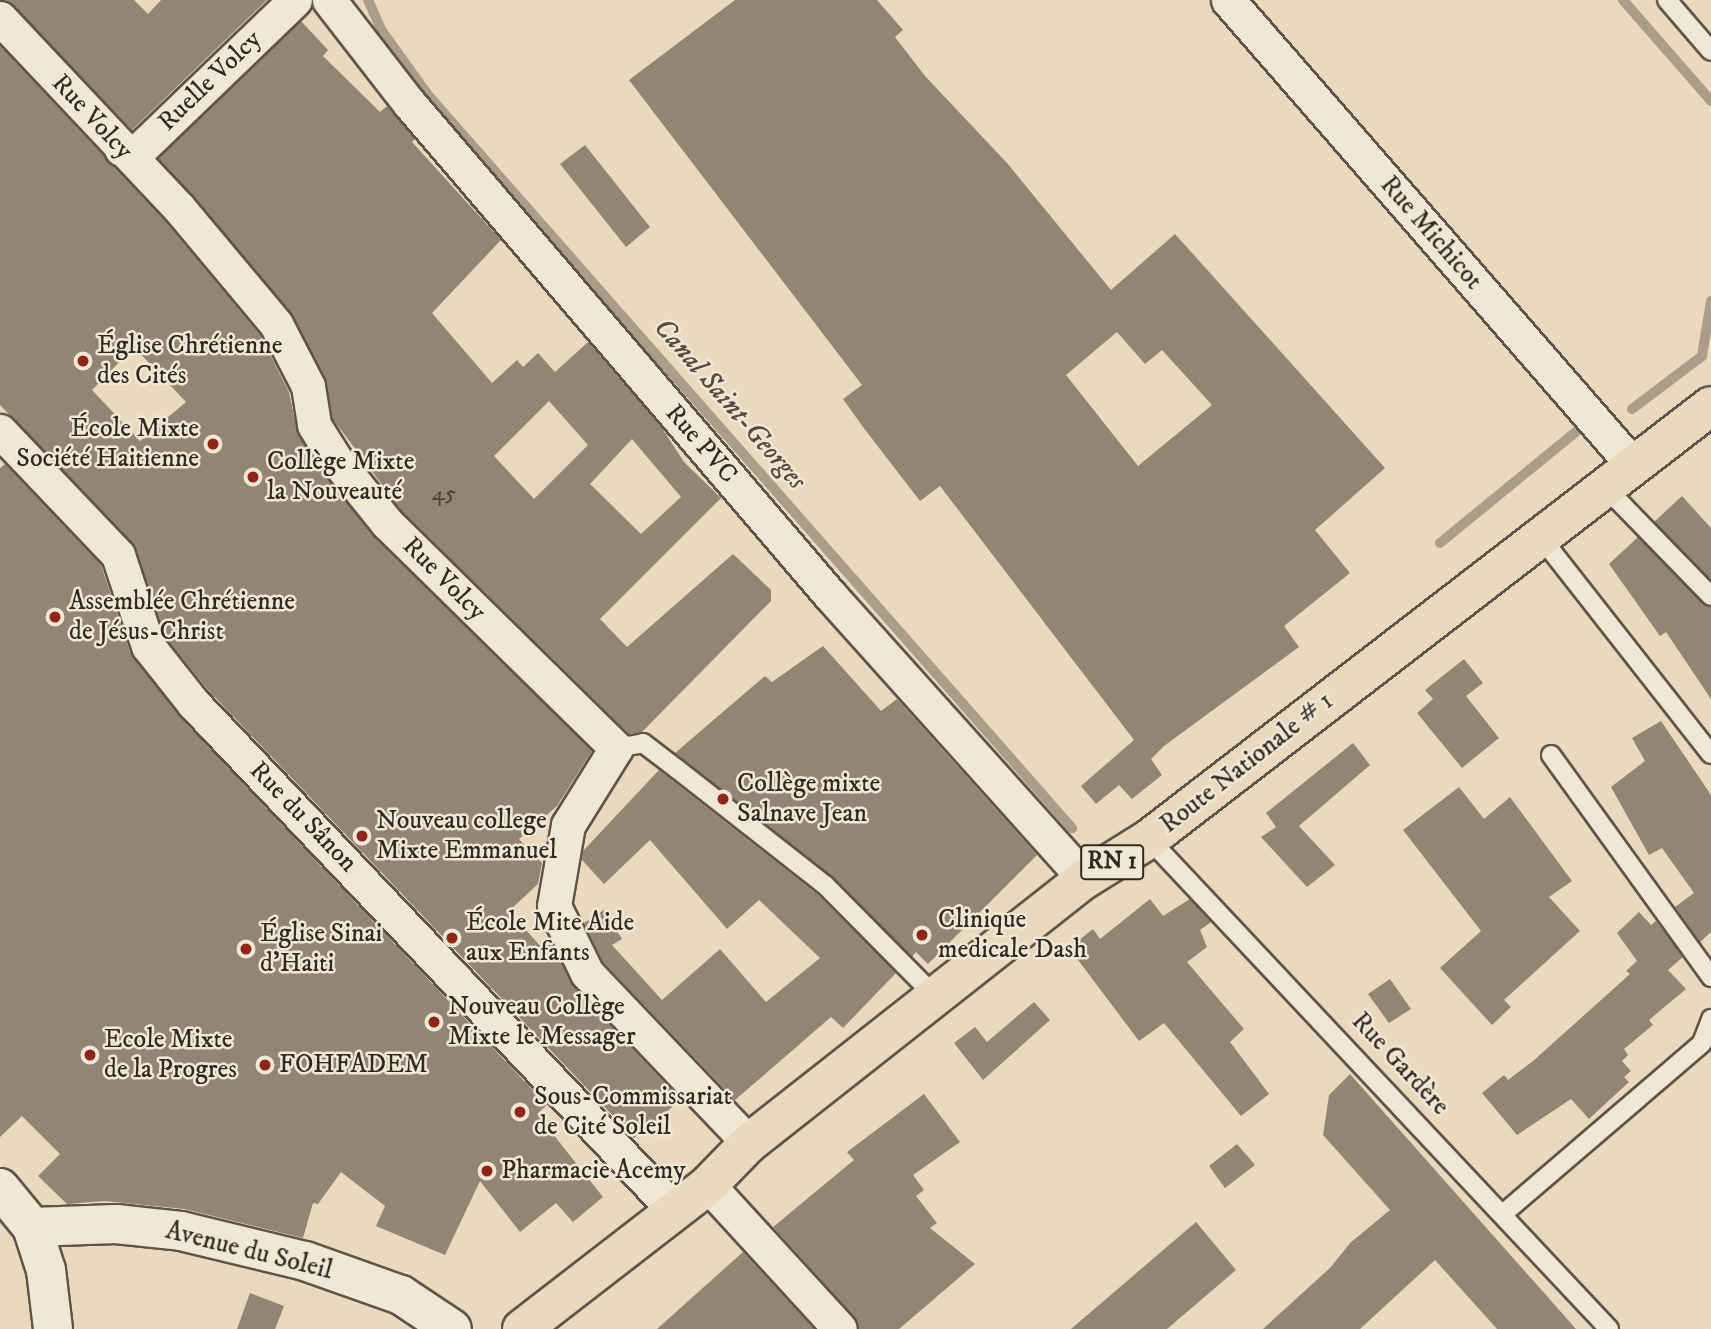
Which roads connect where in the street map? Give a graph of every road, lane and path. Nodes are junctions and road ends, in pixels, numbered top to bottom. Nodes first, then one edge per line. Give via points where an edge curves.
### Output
1 (295, 0) edge
2 (329, 0) edge
3 (1228, 0) edge
4 (1667, 0) edge
5 (0, 18) edge
6 (1711, 51) edge
7 (121, 149) junction
8 (1711, 406) edge
9 (0, 431) edge
10 (1619, 476) junction
11 (1539, 535) junction
12 (1711, 596) edge
13 (616, 748) junction
14 (1711, 754) edge
15 (1551, 755) dead end
16 (1149, 839) junction
17 (1085, 879) junction
18 (1711, 977) edge
19 (936, 997) junction
20 (1711, 1019) edge
21 (748, 1143) junction
22 (708, 1185) junction
23 (0, 1188) edge
24 (673, 1209) junction
25 (1504, 1213) junction
26 (32, 1227) junction
27 (53, 1329) edge
28 (452, 1329) edge
29 (522, 1329) edge
30 (840, 1329) edge
31 (1609, 1329) edge

1 - 7 street, Ruelle Volcy via 137,152
2 - 17 street, Rue PVC via 401,93 830,595
3 - 10 street, Rue Michicot
4 - 6 lane
5 - 7 street, Rue Volcy
7 - 13 street, Rue Volcy via 179,208 276,324 308,386 314,425 387,523
8 - 10 main road, Route Nationale # 1 / RN 1
9 - 24 street, Rue du Sânon via 118,555 148,646 194,705
10 - 11 main road, Route Nationale # 1 / RN 1
10 - 12 lane
11 - 14 lane
11 - 16 main road, Route Nationale # 1 / RN 1
13 - 19 lane via 643,743 825,884
13 - 21 street via 568,825 554,906 587,974
15 - 18 lane
16 - 17 main road, Route Nationale # 1 / RN 1
16 - 25 lane, Rue Gardère
17 - 19 main road, Route Nationale # 1 / RN 1
19 - 21 main road, Route Nationale # 1 / RN 1
20 - 25 lane via 1702,1043
21 - 22 main road, Route Nationale # 1 / RN 1
22 - 24 main road, Route Nationale # 1 / RN 1
22 - 30 street
23 - 26 main road
24 - 29 main road, Route Nationale # 1 / RN 1
25 - 31 lane, Rue Gardère
26 - 27 main road via 46,1270
26 - 28 main road, Avenue du Soleil via 116,1224 181,1231 243,1245 401,1295

